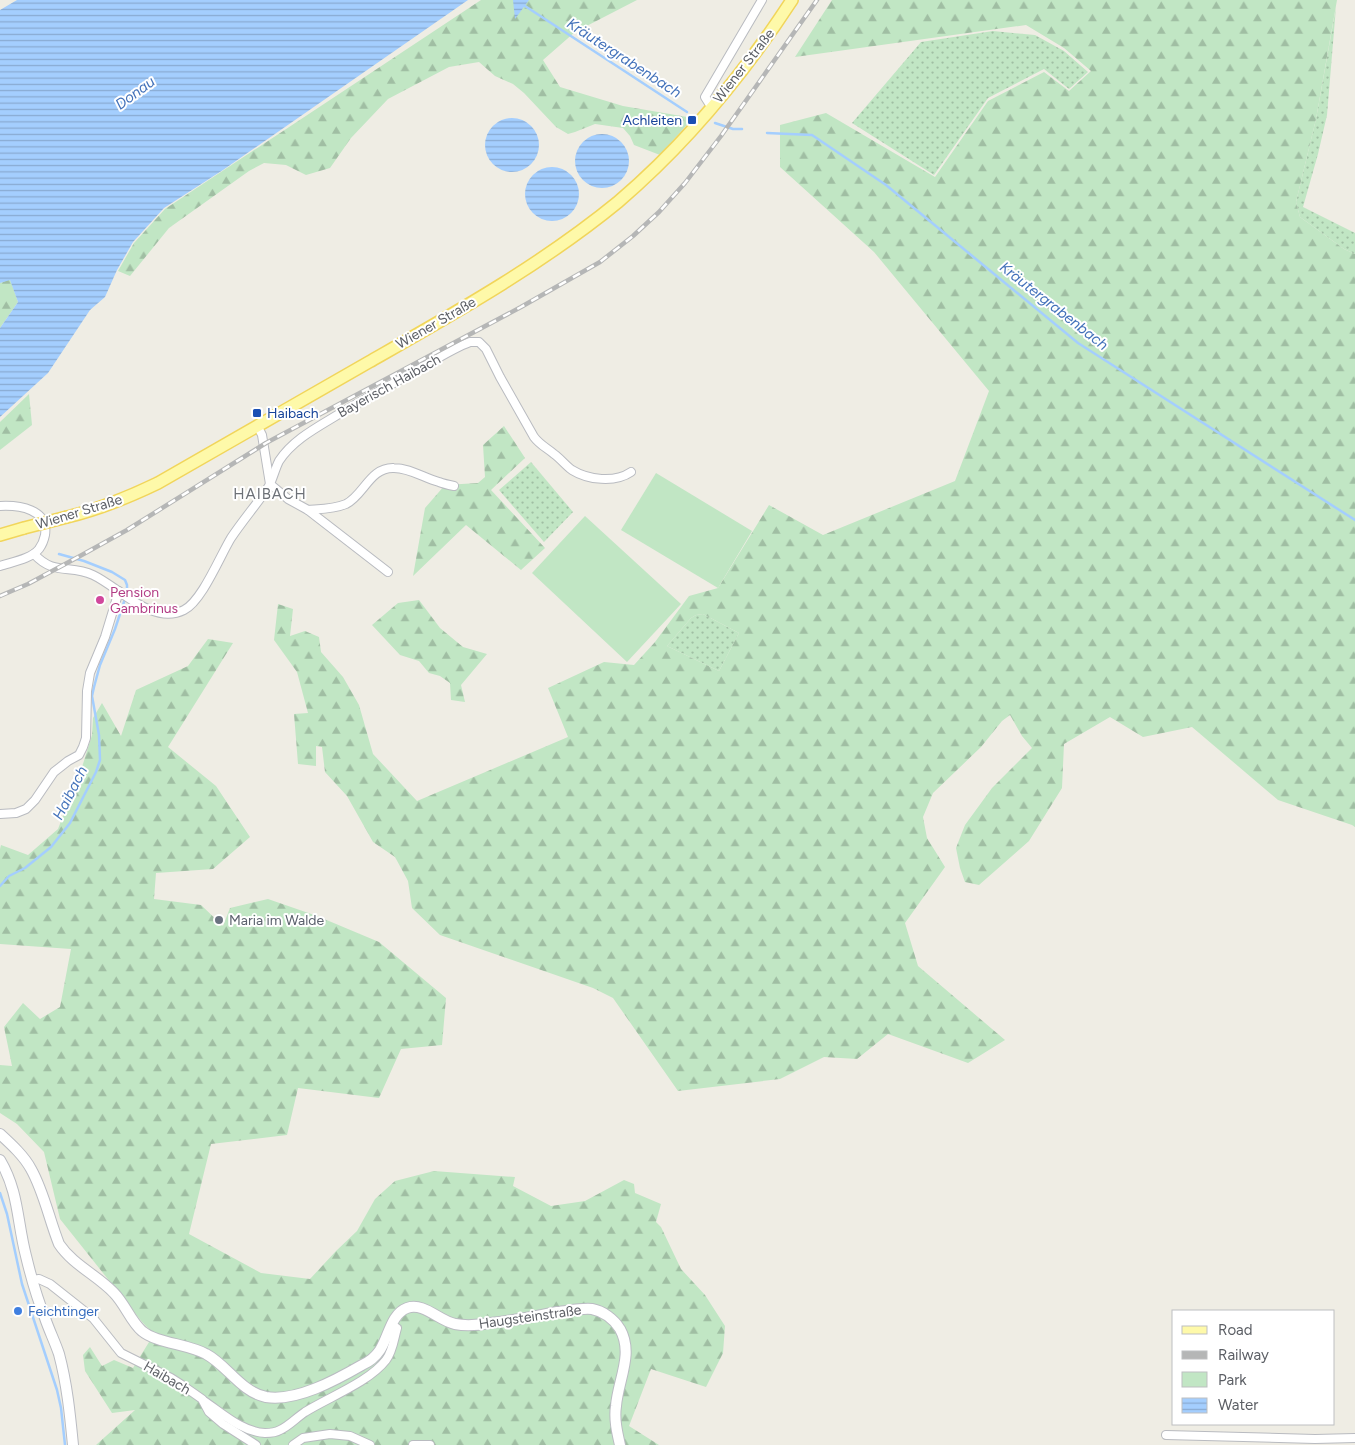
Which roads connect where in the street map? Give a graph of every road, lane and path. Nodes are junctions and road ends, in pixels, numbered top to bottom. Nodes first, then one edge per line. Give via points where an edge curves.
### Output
1 (762, 0) edge
2 (792, 0) edge
3 (712, 108) junction
4 (257, 425) junction
5 (631, 472) dead end
6 (270, 484) junction
7 (454, 486) dead end
8 (0, 506) edge
9 (308, 510) junction
10 (0, 535) edge
11 (34, 554) junction
12 (0, 566) edge
13 (388, 572) dead end
14 (121, 593) junction
15 (0, 814) edge
16 (0, 1134) edge
17 (0, 1160) edge
18 (33, 1280) junction
19 (391, 1326) junction
20 (202, 1399) junction
21 (1166, 1435) dead end
22 (1355, 1438) edge
23 (73, 1445) edge
24 (256, 1445) edge
25 (293, 1445) edge
26 (370, 1445) edge
27 (413, 1445) edge
28 (430, 1445) edge
29 (620, 1445) edge

1 - 3 street via 705,97
2 - 3 main road, Wiener Straße via 769,36
3 - 4 main road, Wiener Straße via 637,184 544,257 459,311
4 - 6 street via 262,435
4 - 10 main road, Wiener Straße, bridge via 130,497 97,510
5 - 6 street, Bayerisch Haibach via 601,479 584,476 571,470 540,445 486,349 479,342 470,342 308,433 279,462
6 - 9 street
6 - 14 street, Bayerisch Haibach via 232,538 198,597 185,610 164,614 144,608
7 - 9 street via 394,467 375,474 347,503
8 - 11 street via 28,509 41,516 45,536
9 - 13 street
11 - 12 street
11 - 14 street, Bayerisch Haibach via 51,567 93,575
14 - 15 street via 90,673 86,738 79,755 54,772 26,809
16 - 19 main road, Haugsteinstraße via 32,1170 64,1251 114,1293 142,1331 207,1354 256,1394 277,1397 301,1394 365,1364 379,1351
17 - 18 main road via 14,1191
18 - 20 street, Haibach via 50,1284 86,1312 121,1353 171,1378
18 - 23 main road via 64,1372
19 - 20 street via 396,1328 386,1360 365,1378 280,1430 267,1433 250,1430
19 - 29 main road, Haugsteinstraße via 400,1312 411,1307 424,1309 447,1322 461,1325 581,1309 598,1311 613,1319 626,1348 616,1405
20 - 24 street, Haibach via 209,1412 222,1424
21 - 22 street
25 - 26 street via 303,1438 330,1434 350,1436
27 - 28 street

